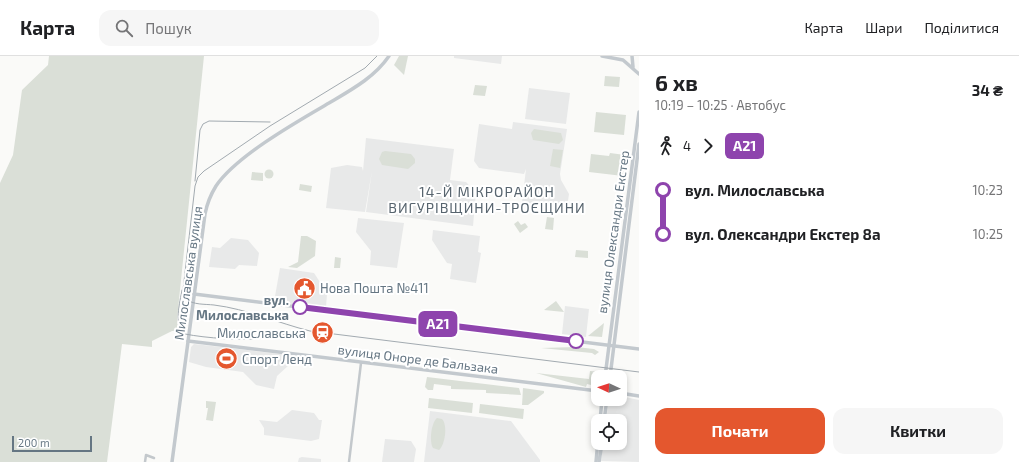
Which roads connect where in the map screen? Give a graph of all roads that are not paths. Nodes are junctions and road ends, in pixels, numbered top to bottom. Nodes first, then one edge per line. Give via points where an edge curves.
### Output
1 (389, 56) edge
2 (602, 56) edge
3 (632, 56) edge
4 (634, 68) junction
5 (638, 74) edge
6 (639, 112) edge
7 (639, 144) edge
8 (194, 294) junction
9 (188, 341) junction
10 (610, 345) junction
11 (639, 349) edge
12 (609, 354) junction
13 (361, 363) junction
14 (606, 370) edge
15 (610, 370) edge
16 (591, 389) edge
17 (627, 394) edge
18 (638, 396) edge
19 (597, 450) edge
20 (601, 450) edge
21 (154, 458) dead end
22 (145, 462) edge
23 (172, 462) edge
24 (350, 462) edge
25 (596, 462) edge
26 (599, 462) edge

1 - 8 street, Милославська вулиця via 368,78 285,129 235,166 221,180 212,194 205,214
2 - 4 street via 623,60
3 - 4 street
4 - 5 street
6 - 10 street, вулиця Олександри Екстер
7 - 10 street, вулиця Олександри Екстер
8 - 9 street, Милославська вулиця
8 - 10 street
9 - 13 street, вулиця Оноре де Бальзака
9 - 23 street, Милославська вулиця
10 - 11 street
10 - 12 street, вулиця Олександри Екстер
12 - 14 street
12 - 15 street
13 - 16 street, вулиця Оноре де Бальзака
13 - 24 street
17 - 18 street
19 - 25 street
20 - 26 street
21 - 22 street via 146,455

